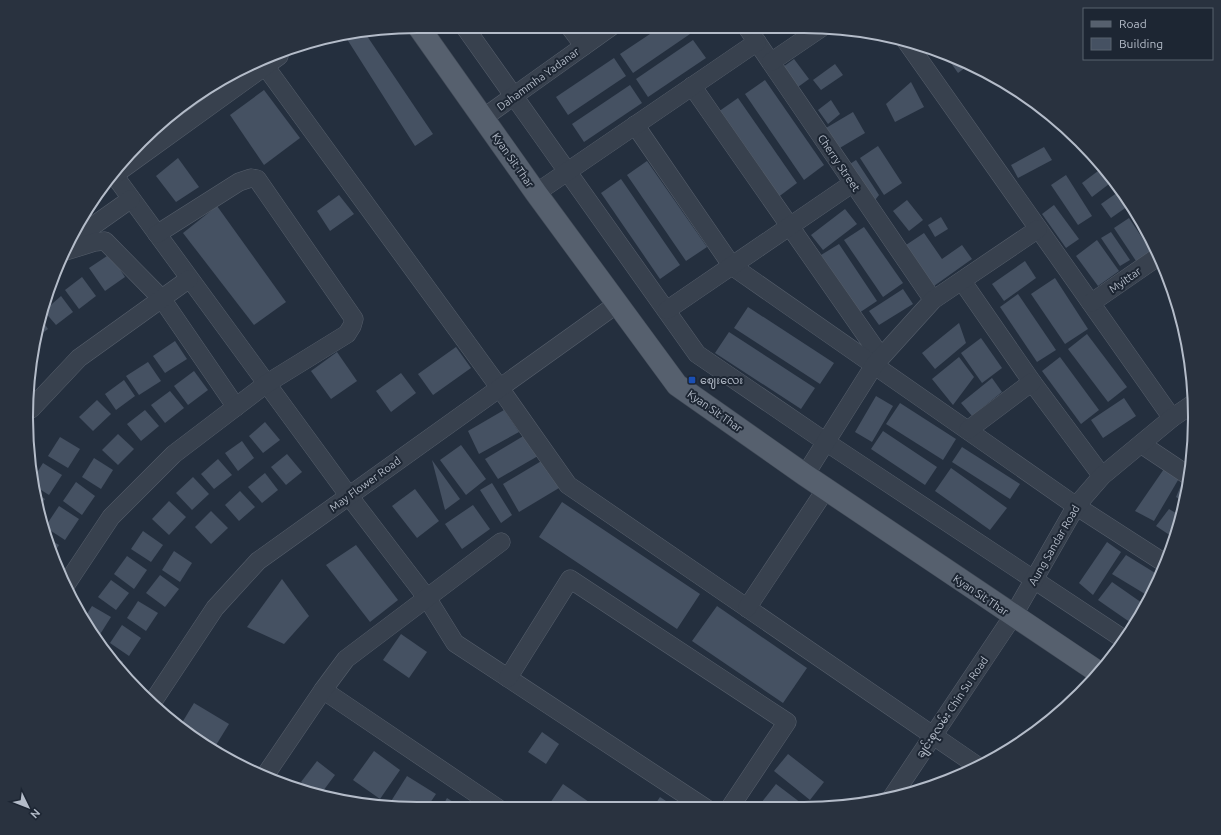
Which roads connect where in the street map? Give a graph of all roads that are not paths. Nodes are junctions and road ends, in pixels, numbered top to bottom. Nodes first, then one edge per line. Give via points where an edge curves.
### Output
1 (423, 33) edge
2 (469, 33) edge
3 (574, 33) edge
4 (602, 33) edge
5 (751, 33) edge
6 (813, 33) edge
7 (757, 42) junction
8 (584, 46) junction
9 (911, 48) edge
10 (272, 61) edge
11 (771, 62) junction
12 (692, 86) junction
13 (514, 96) junction
14 (483, 118) junction
15 (635, 125) junction
16 (126, 166) edge
17 (568, 171) junction
18 (116, 178) edge
19 (853, 183) junction
20 (536, 193) junction
21 (131, 199) junction
22 (790, 226) junction
23 (1038, 229) junction
24 (157, 234) junction
25 (79, 236) edge
26 (72, 250) edge
27 (1154, 259) edge
28 (732, 266) junction
29 (189, 279) junction
30 (962, 282) junction
31 (162, 299) junction
32 (933, 300) junction
33 (1091, 303) junction
34 (617, 304) junction
35 (667, 310) junction
36 (878, 360) junction
37 (1032, 382) junction
38 (266, 384) junction
39 (499, 387) junction
40 (33, 405) edge
41 (236, 407) junction
42 (1188, 407) edge
43 (1172, 418) junction
44 (968, 430) junction
45 (826, 442) junction
46 (1140, 444) junction
47 (1184, 473) edge
48 (805, 475) junction
49 (1102, 476) junction
50 (826, 489) junction
51 (349, 496) junction
52 (1076, 506) junction
53 (502, 542) dead end
54 (1161, 561) edge
55 (69, 580) edge
56 (1034, 580) junction
57 (427, 598) junction
58 (747, 608) junction
59 (1013, 616) junction
60 (1119, 636) edge
61 (1094, 670) edge
62 (508, 678) junction
63 (323, 690) junction
64 (155, 698) edge
65 (933, 735) junction
66 (973, 763) edge
67 (268, 772) edge
68 (897, 791) edge
69 (489, 802) edge
70 (696, 802) edge
71 (734, 802) edge

1 - 14 main road, Kyan Sit Thar
2 - 13 street
3 - 8 street
4 - 8 street, Dahammha Yadanar
5 - 7 street, Cherry Street
6 - 11 street
7 - 11 street, Cherry Street
7 - 12 street
8 - 13 street, Dahammha Yadanar
9 - 23 street
10 - 16 street
10 - 39 street
11 - 19 street, Cherry Street
12 - 15 street
12 - 22 street
13 - 14 street, Dahammha Yadanar
13 - 17 street
14 - 20 main road, Kyan Sit Thar
15 - 17 street
15 - 28 street
17 - 20 street
17 - 35 street
18 - 21 street
19 - 22 street
19 - 32 street, Cherry Street
20 - 34 main road, Kyan Sit Thar
21 - 24 street
21 - 25 street
22 - 28 street
22 - 36 street
23 - 30 street
23 - 33 street
24 - 29 street
24 - 38 street via 239,182 250,178 257,179 354,319 347,334
26 - 31 street via 105,241
27 - 33 street, Myittar
28 - 35 street
28 - 36 street
29 - 31 street
29 - 38 street
30 - 32 street
30 - 37 street
31 - 40 street via 79,358
31 - 41 street
32 - 36 street
33 - 43 street
34 - 39 street, May Flower Road
34 - 48 main road, Kyan Sit Thar via 677,385
35 - 45 street via 698,354
36 - 44 street
36 - 45 street
37 - 44 street
37 - 49 street
38 - 41 street
38 - 51 street
39 - 51 street, May Flower Road
39 - 58 street via 568,485
41 - 55 street via 174,454 111,517
42 - 43 street, Aung Sandar Road
43 - 46 street, Aung Sandar Road
44 - 52 street
45 - 48 street
45 - 56 street
46 - 47 street
46 - 49 street, Aung Sandar Road
48 - 50 main road, Kyan Sit Thar
49 - 52 street, Aung Sandar Road
50 - 58 street
50 - 59 main road, Kyan Sit Thar
51 - 57 street
51 - 64 street, May Flower Road via 258,561 215,608
52 - 54 street
52 - 56 street, Aung Sandar Road
53 - 57 street
56 - 59 street, Aung Sandar Road
56 - 60 street
57 - 62 street via 456,643
57 - 63 street via 346,659
58 - 65 street
59 - 61 main road, Kyan Sit Thar
59 - 65 street, ချင်းစုလမ်း Chin Su Road
62 - 70 street
62 - 71 street via 570,579 787,722
63 - 67 street
63 - 69 street
65 - 66 street
65 - 68 street, ချင်းစုလမ်း Chin Su Road

